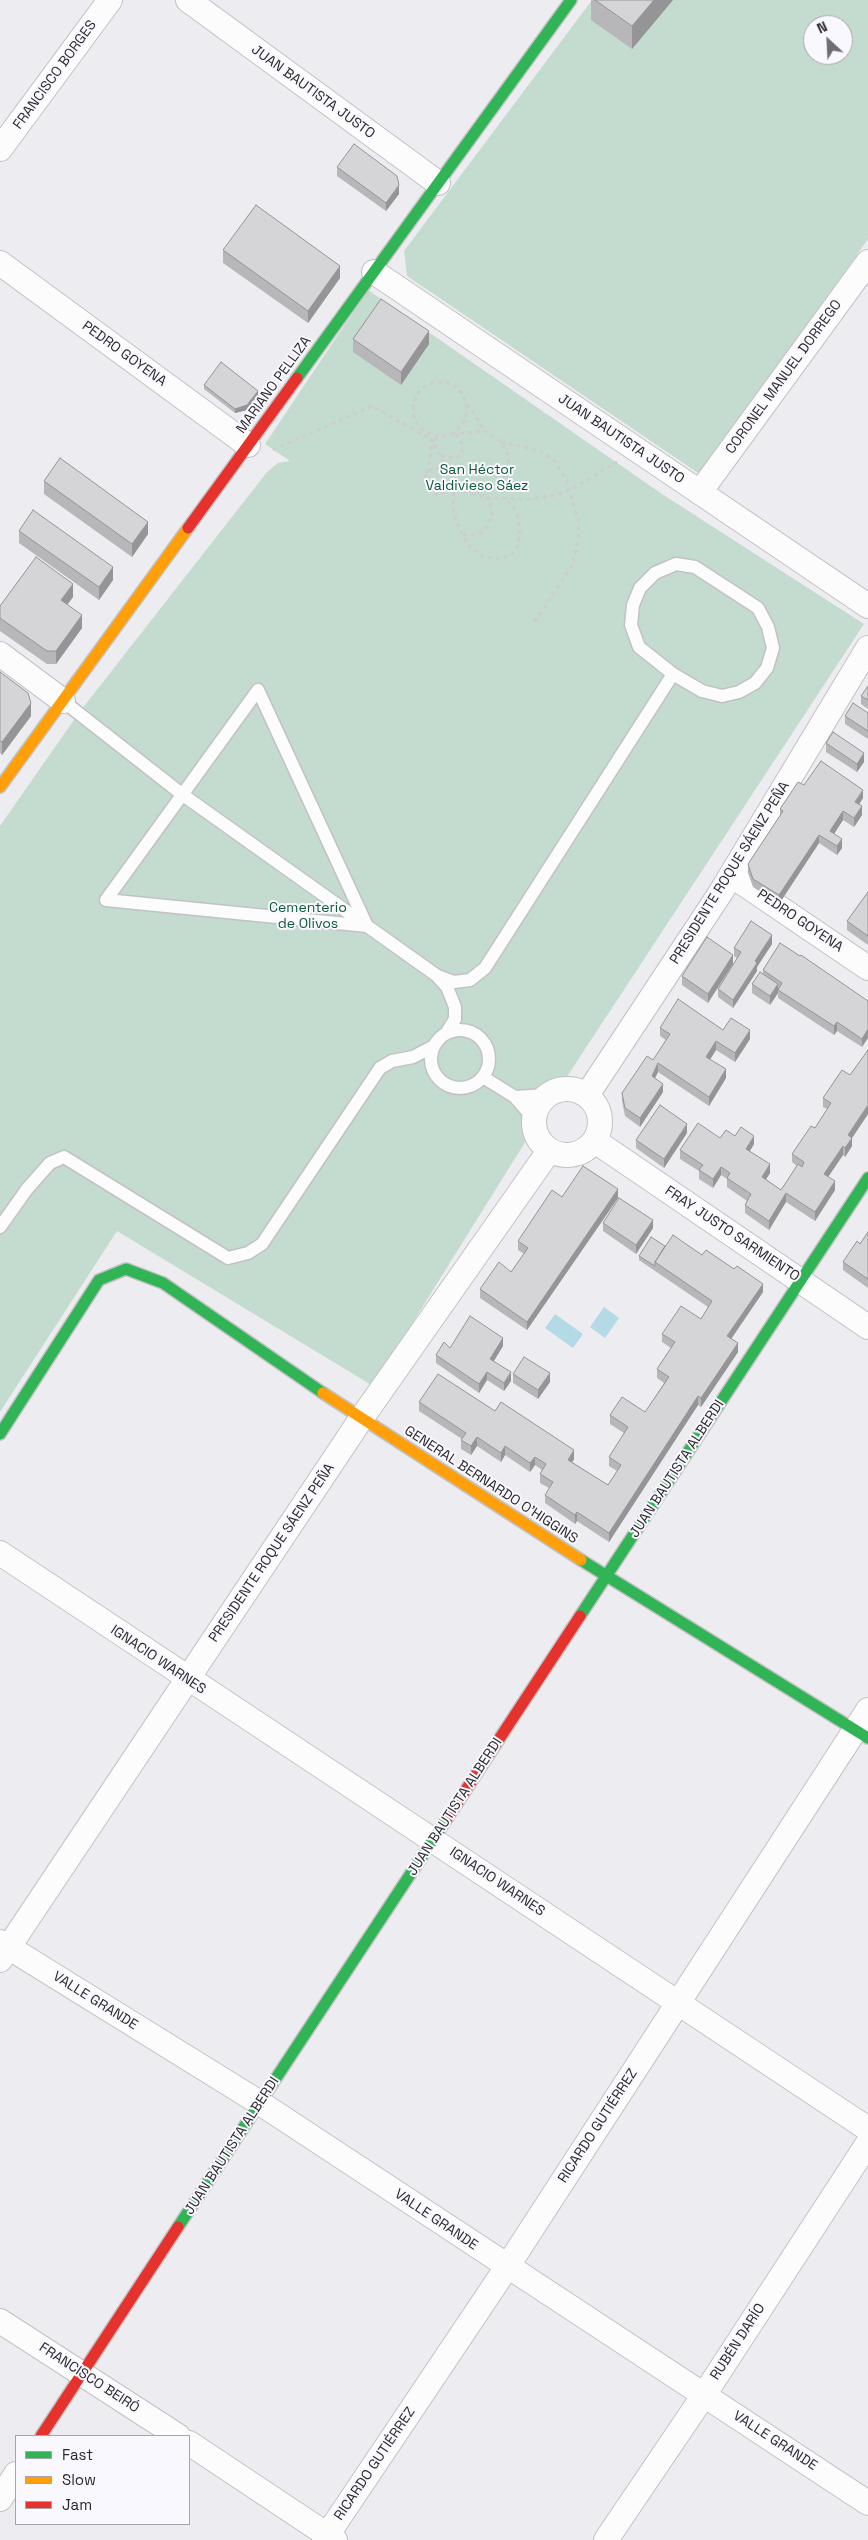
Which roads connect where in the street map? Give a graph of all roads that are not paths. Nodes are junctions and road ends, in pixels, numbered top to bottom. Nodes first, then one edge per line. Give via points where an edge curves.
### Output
1 (110, 0) edge
2 (188, 0) edge
3 (571, 0) edge
4 (0, 149) edge
5 (438, 183) junction
6 (868, 262) edge
7 (0, 263) edge
8 (374, 272) junction
9 (248, 445) junction
10 (700, 492) junction
11 (868, 606) edge
12 (868, 648) edge
13 (0, 654) edge
14 (673, 674) junction
15 (63, 701) junction
16 (0, 787) edge
17 (183, 795) junction
18 (731, 875) junction
19 (367, 926) junction
20 (868, 968) edge
21 (436, 975) junction
22 (447, 1032) junction
23 (434, 1046) junction
24 (483, 1077) junction
25 (547, 1095) junction
26 (587, 1095) junction
27 (515, 1097) junction
28 (533, 1118) junction
29 (595, 1141) junction
30 (549, 1151) junction
31 (868, 1178) edge
32 (0, 1227) edge
33 (800, 1281) junction
34 (868, 1327) edge
35 (361, 1419) junction
36 (0, 1434) edge
37 (0, 1553) edge
38 (606, 1576) junction
39 (188, 1680) junction
40 (868, 1710) edge
41 (862, 1734) edge
42 (433, 1840) junction
43 (3, 1950) edge
44 (678, 2003) junction
45 (260, 2103) junction
46 (868, 2129) edge
47 (868, 2143) edge
48 (507, 2267) junction
49 (0, 2320) edge
50 (83, 2373) junction
51 (704, 2395) junction
52 (42, 2435) edge
53 (176, 2435) edge
54 (190, 2444) edge
55 (15, 2476) edge
56 (0, 2499) edge
57 (868, 2503) edge
58 (329, 2538) edge
59 (606, 2540) edge

1 - 4 street, FRANCISCO BORGES
2 - 5 street, JUAN BAUTISTA JUSTO
3 - 5 street, MARIANO PELLIZA
5 - 8 street, MARIANO PELLIZA
6 - 10 street, CORONEL MANUEL DORREGO
7 - 9 street, PEDRO GOYENA
8 - 9 street, MARIANO PELLIZA
8 - 10 street, JUAN BAUTISTA JUSTO
9 - 15 street, MARIANO PELLIZA
10 - 11 street, JUAN BAUTISTA JUSTO
12 - 18 street, PRESIDENTE ROQUE SÁENZ PEÑA
13 - 15 street
14 - 14 lane via 702,691 722,696 739,692 756,683 767,668 773,648 768,627 758,608 695,567 676,564 655,573 640,588 633,605 631,626 639,648
14 - 21 lane via 486,968 470,980 454,982
15 - 16 street, MARIANO PELLIZA
15 - 17 lane
17 - 19 lane
17 - 19 lane via 258,690
17 - 19 lane via 106,900
18 - 20 street, PEDRO GOYENA
18 - 26 street, PRESIDENTE ROQUE SÁENZ PEÑA
19 - 21 lane
21 - 22 lane via 447,987 455,1007 455,1019
22 - 23 lane
22 - 24 lane via 467,1030 484,1041 489,1060
23 - 24 lane via 431,1064 434,1073 448,1086 466,1087
23 - 32 lane via 380,1068 262,1244 248,1253 228,1258 64,1158 50,1163
24 - 27 lane
25 - 26 street via 567,1088
25 - 27 lane
25 - 28 street via 539,1102
26 - 29 street via 599,1111 599,1131
27 - 28 lane
28 - 30 street via 536,1134
29 - 30 street via 579,1153 559,1155
29 - 33 street, FRAY JUSTO SARMIENTO
30 - 35 street, PRESIDENTE ROQUE SÁENZ PEÑA
31 - 33 street, JUAN BAUTISTA ALBERDI
33 - 34 street, FRAY JUSTO SARMIENTO
33 - 38 street, JUAN BAUTISTA ALBERDI
35 - 36 street, GENERAL BERNARDO O'HIGGINS via 163,1283 126,1269 99,1280
35 - 38 street, GENERAL BERNARDO O'HIGGINS
35 - 39 street, PRESIDENTE ROQUE SÁENZ PEÑA
37 - 39 street, IGNACIO WARNES
38 - 41 street, GENERAL BERNARDO O'HIGGINS
38 - 42 street, JUAN BAUTISTA ALBERDI
39 - 42 street, IGNACIO WARNES
39 - 43 street, PRESIDENTE ROQUE SÁENZ PEÑA
40 - 41 street, RICARDO GUTIÉRREZ
41 - 44 street, RICARDO GUTIÉRREZ
42 - 44 street, IGNACIO WARNES
42 - 45 street, JUAN BAUTISTA ALBERDI
43 - 45 street, VALLE GRANDE
44 - 46 street, IGNACIO WARNES
44 - 48 street, RICARDO GUTIÉRREZ
45 - 48 street, VALLE GRANDE
45 - 50 street, JUAN BAUTISTA ALBERDI
47 - 51 street, RUBÉN DARÍO
48 - 51 street, VALLE GRANDE
48 - 58 street, RICARDO GUTIÉRREZ
49 - 50 street, FRANCISCO BEIRÓ
50 - 52 street, JUAN BAUTISTA ALBERDI
50 - 53 street, FRANCISCO BEIRÓ
51 - 57 street, VALLE GRANDE
51 - 59 street, RUBÉN DARÍO
54 - 58 street
55 - 56 street

